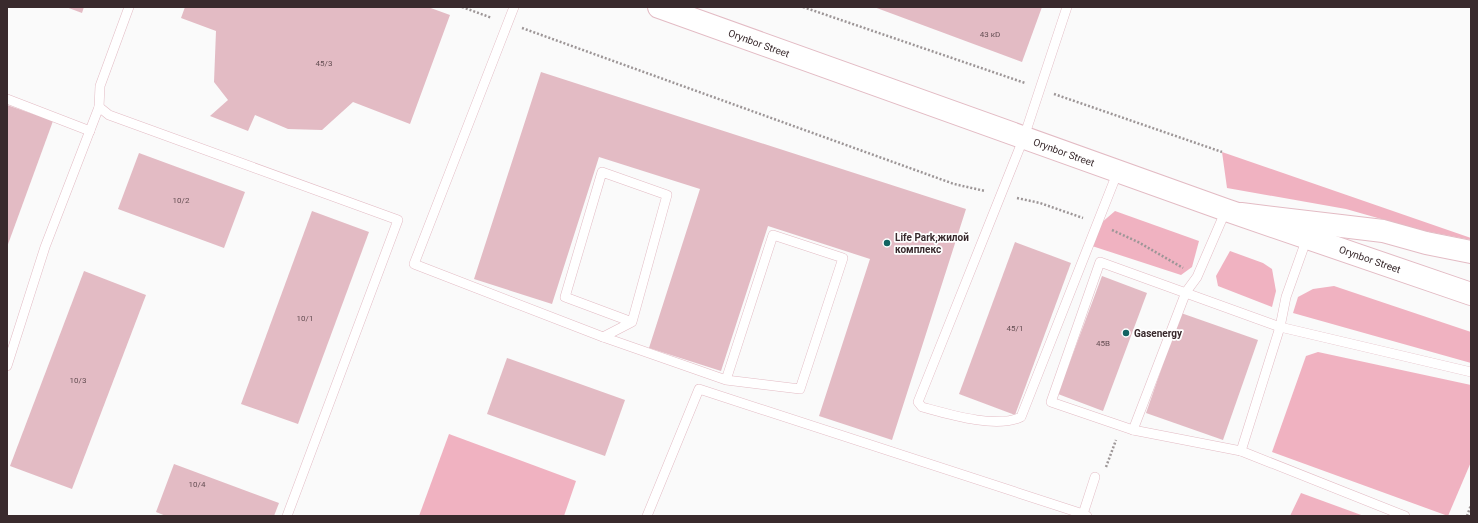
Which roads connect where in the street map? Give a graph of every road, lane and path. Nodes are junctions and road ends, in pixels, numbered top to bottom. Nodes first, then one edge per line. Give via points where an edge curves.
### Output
1 (129, 7) edge
2 (462, 7) edge
3 (514, 7) edge
4 (659, 7) edge
5 (803, 7) edge
6 (1066, 7) edge
7 (508, 23) junction
8 (1040, 89) junction
9 (7, 99) edge
10 (99, 107) junction
11 (90, 131) junction
12 (1024, 137) junction
13 (1222, 152) dead end
14 (1118, 171) junction
15 (1001, 194) junction
16 (1233, 212) junction
17 (1098, 223) junction
18 (1307, 238) junction
19 (1471, 252) edge
20 (1196, 277) junction
21 (1186, 292) junction
22 (1471, 294) edge
23 (632, 322) junction
24 (1280, 327) junction
25 (602, 337) junction
26 (7, 366) edge
27 (1471, 372) edge
28 (726, 380) junction
29 (1120, 426) junction
30 (1133, 430) junction
31 (1241, 451) junction
32 (1095, 476) joint
33 (1471, 505) edge
34 (287, 516) edge
35 (648, 516) edge
36 (1084, 516) edge
37 (1405, 516) edge
38 (1467, 516) edge

1 - 10 lane via 100,86
2 - 7 path
3 - 7 lane
4 - 12 street, Orynbor Street
5 - 8 path
6 - 8 lane
7 - 15 path via 954,184
7 - 25 lane via 414,264
8 - 12 lane
8 - 13 path
9 - 11 lane
10 - 11 lane
10 - 34 lane via 109,115 398,220
11 - 26 lane via 45,246
12 - 14 street, Orynbor Street
12 - 15 lane
14 - 16 street, Orynbor Street
14 - 17 lane
15 - 17 path via 1040,203
15 - 17 lane via 918,402 922,407 982,420 1013,421 1021,417
16 - 18 street, Orynbor Street
16 - 19 street via 1383,231
16 - 20 lane
17 - 20 path via 1138,242
18 - 22 street, Orynbor Street
18 - 24 lane via 1286,298
20 - 21 lane
21 - 24 lane
21 - 29 lane via 1100,262 1051,402
21 - 30 lane
23 - 23 lane via 667,195 602,172 565,297
23 - 25 lane
24 - 27 lane
24 - 31 lane
25 - 28 lane
28 - 28 lane via 800,389 843,258 773,235
29 - 30 lane
29 - 32 path via 1108,465
30 - 31 lane
31 - 37 lane
32 - 36 lane
33 - 38 path
35 - 36 lane via 699,389

